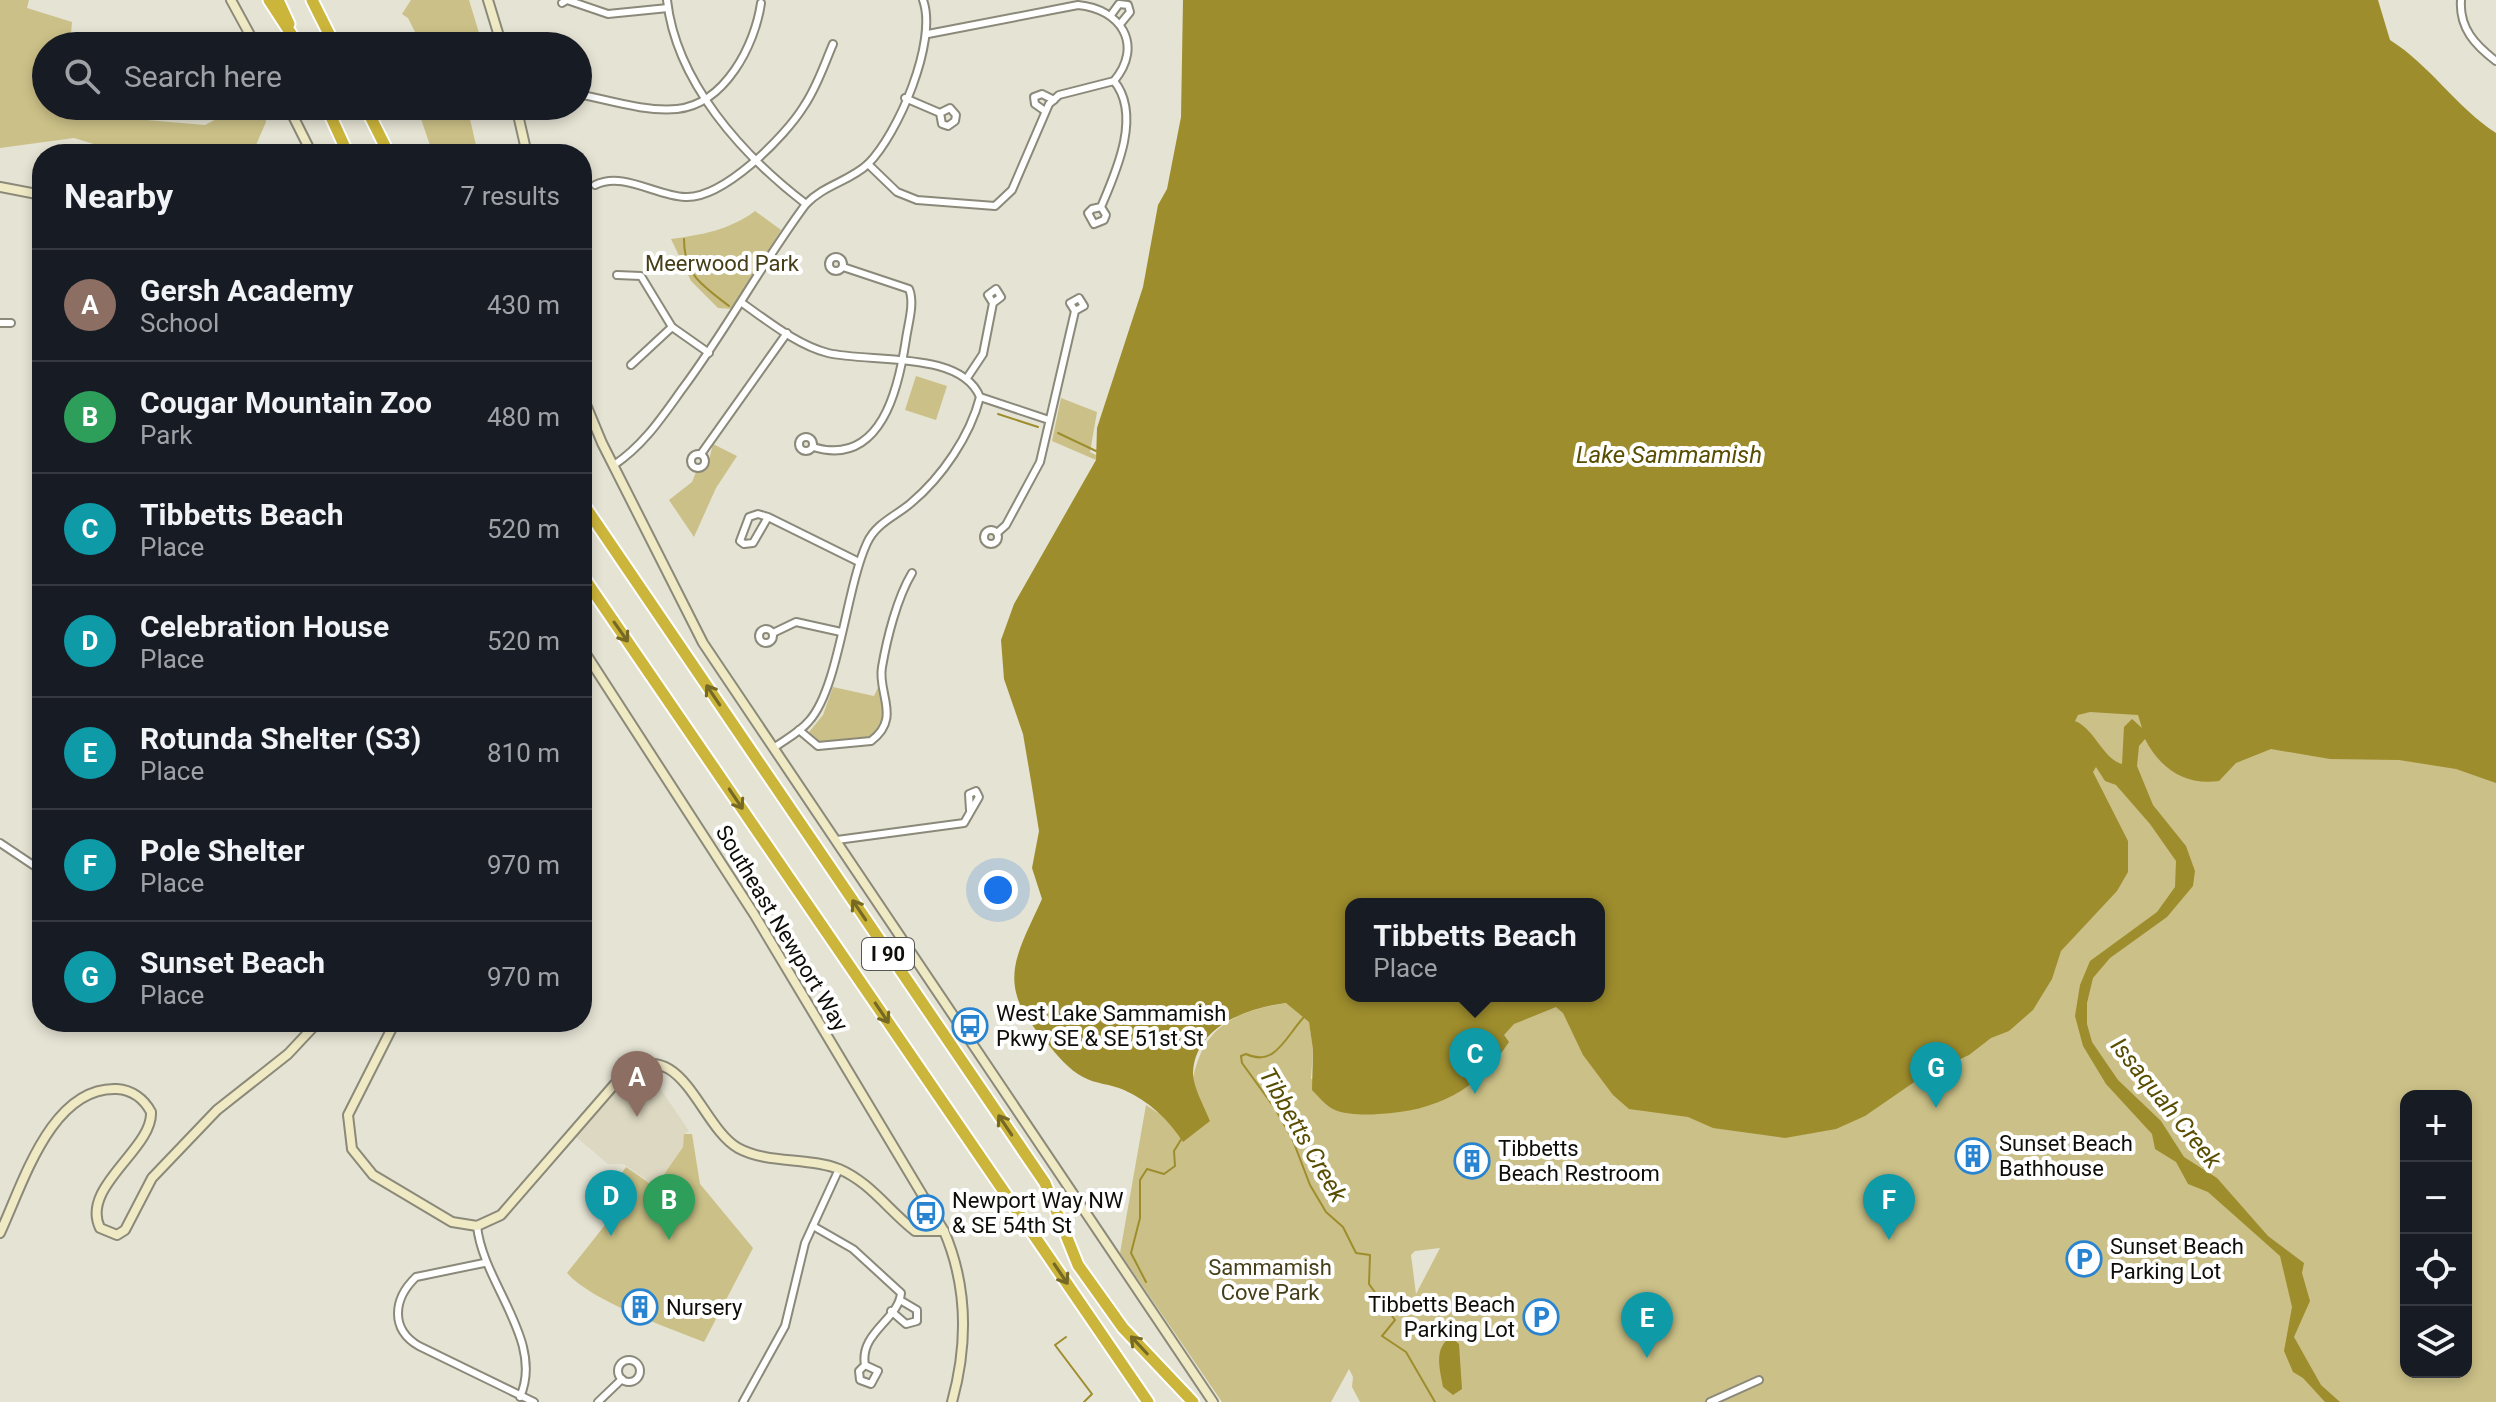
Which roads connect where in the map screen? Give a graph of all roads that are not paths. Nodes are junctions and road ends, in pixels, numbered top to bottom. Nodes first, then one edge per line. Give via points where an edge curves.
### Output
1 (231, 0) edge
2 (269, 0) edge
3 (278, 0) edge
4 (312, 0) edge
5 (488, 0) edge
6 (667, 0) edge
7 (923, 0) edge
8 (2461, 0) edge
9 (562, 3) dead end
10 (761, 3) dead end
11 (668, 8) junction
12 (1116, 19) junction
13 (248, 32) edge
14 (290, 32) edge
15 (293, 32) edge
16 (328, 32) edge
17 (498, 32) edge
18 (928, 34) junction
19 (833, 44) dead end
20 (2496, 61) edge
21 (1114, 81) junction
22 (592, 96) edge
23 (705, 98) junction
24 (905, 98) junction
25 (1054, 100) junction
26 (1045, 111) junction
27 (940, 113) dead end
28 (295, 120) edge
29 (332, 120) edge
30 (372, 120) edge
31 (519, 120) edge
32 (307, 144) edge
33 (343, 144) edge
34 (384, 144) edge
35 (525, 144) edge
36 (756, 157) junction
37 (868, 164) junction
38 (595, 185) dead end
39 (0, 187) edge
40 (32, 193) edge
41 (806, 204) junction
42 (1101, 207) dead end
43 (843, 267) dead end
44 (617, 275) dead end
45 (742, 303) junction
46 (993, 303) dead end
47 (1075, 311) dead end
48 (0, 323) edge
49 (11, 323) dead end
50 (672, 327) junction
51 (787, 333) junction
52 (709, 353) junction
53 (902, 361) junction
54 (631, 365) dead end
55 (967, 378) junction
56 (980, 397) junction
57 (592, 417) edge
58 (1049, 420) junction
59 (813, 447) dead end
60 (701, 454) dead end
61 (614, 465) junction
62 (592, 517) edge
63 (768, 517) junction
64 (997, 533) dead end
65 (859, 562) junction
66 (912, 573) dead end
67 (592, 590) edge
68 (841, 632) junction
69 (773, 633) dead end
70 (592, 663) edge
71 (799, 730) junction
72 (775, 747) junction
73 (970, 810) dead end
74 (837, 840) junction
75 (0, 843) edge
76 (32, 864) edge
77 (309, 1032) edge
78 (390, 1032) edge
79 (839, 1169) junction
80 (477, 1226) junction
81 (813, 1226) junction
82 (944, 1231) junction
83 (0, 1233) edge
84 (484, 1263) junction
85 (900, 1300) junction
86 (891, 1311) junction
87 (865, 1365) dead end
88 (622, 1379) dead end
89 (1759, 1380) dead end
90 (520, 1397) junction
91 (534, 1402) edge
92 (598, 1402) edge
93 (743, 1402) edge
94 (952, 1402) edge
95 (1148, 1402) edge
96 (1193, 1402) edge
97 (1213, 1402) edge
98 (1710, 1402) edge

1 - 13 street
2 - 14 highway
3 - 15 highway
4 - 16 highway
5 - 17 street
6 - 11 street
7 - 18 street
8 - 20 street via 2468,33
9 - 11 street via 617,15
10 - 23 street via 742,59
11 - 23 street via 677,49
12 - 12 street via 1130,12 1128,5 1119,4
12 - 18 street via 1089,6 1068,6
12 - 21 street via 1128,52
18 - 24 street
19 - 36 street via 806,104
21 - 25 street
21 - 42 street via 1125,97 1127,115
22 - 23 street via 668,109
23 - 36 street
24 - 27 street
24 - 37 street
25 - 26 street
25 - 26 street via 1042,94 1034,97
26 - 37 street via 1012,190 995,206 917,200 897,192
28 - 32 street
29 - 33 highway
30 - 34 highway
31 - 35 street
36 - 38 street via 723,187 704,196 684,197 612,180
36 - 41 street
37 - 41 street via 820,190
39 - 40 street
41 - 45 street
43 - 53 street via 909,289
44 - 50 street via 641,276
45 - 51 street
45 - 52 street
46 - 55 street via 983,354
47 - 58 street
48 - 49 street
50 - 52 street
50 - 54 street
51 - 53 street via 827,352
51 - 60 street
52 - 61 street via 650,435
53 - 55 street
53 - 59 street via 893,402 874,430 841,448
55 - 56 street
56 - 58 street
56 - 65 street via 952,457 920,496 871,534
57 - 61 street
58 - 64 street via 1035,474
61 - 72 street via 691,623
96 -> 62 highway, I 90 via 1123,1328 1078,1265 1045,1183
63 - 63 street via 753,543 740,541 749,517
63 - 65 street
65 - 68 street
66 - 71 street via 881,669 889,711 878,735 871,741 818,746
67 -> 95 highway, I 90
68 - 69 street via 796,622
68 - 71 street via 823,698
70 - 82 street, Southeast Newport Way via 754,914
71 - 72 street
72 - 74 street
73 - 74 street via 964,823
74 - 97 street
75 - 76 street
77 - 83 street via 217,1110 152,1178 121,1234 105,1232 97,1217 100,1202 150,1123 148,1107 133,1093 92,1092 64,1111 48,1131
78 - 80 street via 348,1115 348,1140 357,1158 388,1185 452,1222
79 - 80 street via 739,1149 719,1132 695,1094 668,1069 651,1064 628,1072 501,1215
79 - 81 street
79 - 82 street via 873,1191 915,1231
80 - 84 street
81 - 85 street via 853,1249 896,1286
81 - 93 street via 800,1257 785,1326
82 - 94 street, Southeast Newport Way via 964,1304
84 - 90 street via 525,1349 528,1377
84 - 90 street via 413,1279 397,1309 401,1331 419,1346
85 - 86 street
85 - 86 street via 917,1310 917,1321 906,1324
86 - 87 street via 869,1343
88 - 92 street
89 - 98 street
90 - 91 street

